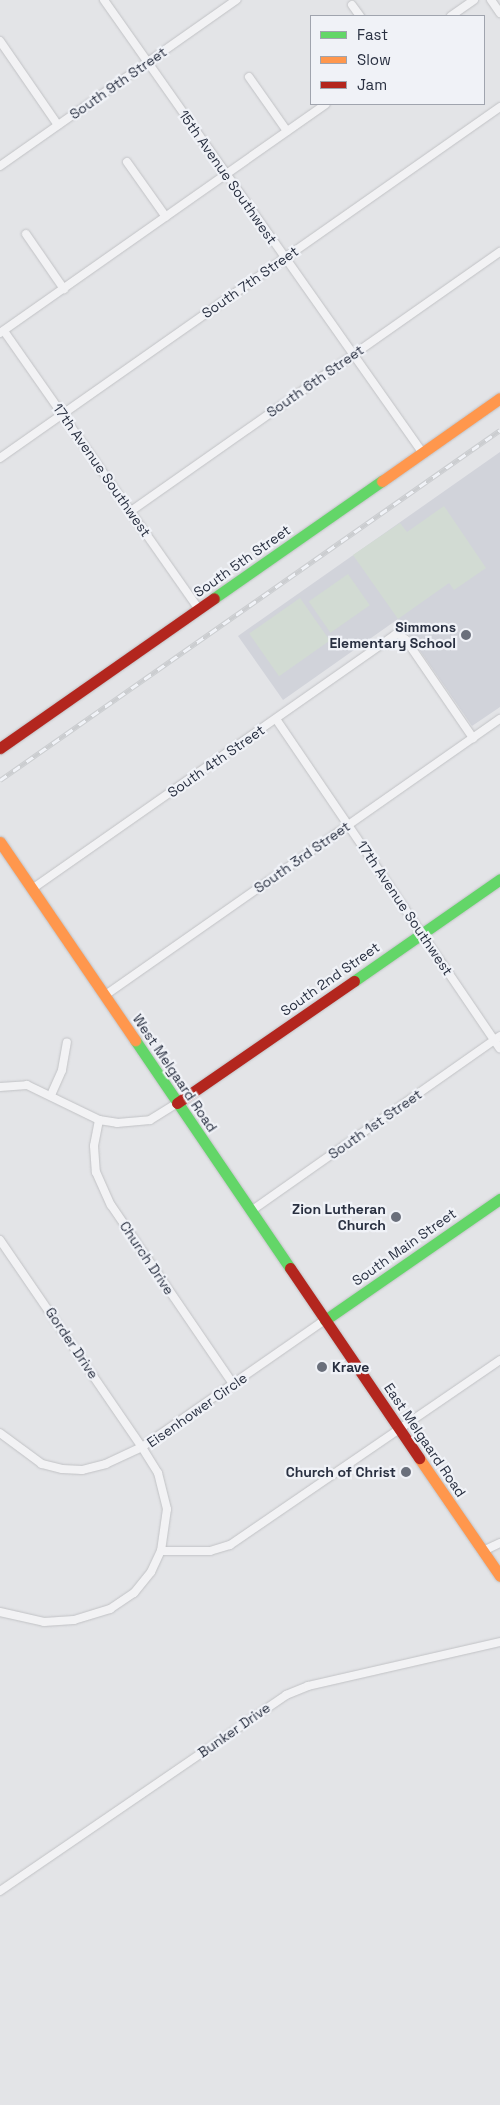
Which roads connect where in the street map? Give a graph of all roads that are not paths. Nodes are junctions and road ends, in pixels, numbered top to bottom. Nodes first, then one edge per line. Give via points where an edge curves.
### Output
1 (104, 0) edge
2 (235, 0) edge
3 (474, 0) edge
4 (491, 0) edge
5 (352, 5) dead end
6 (500, 13) edge
7 (359, 15) edge
8 (452, 15) edge
9 (0, 41) edge
10 (148, 62) junction
11 (249, 77) dead end
12 (325, 105) edge
13 (500, 107) edge
14 (58, 125) junction
15 (287, 131) junction
16 (127, 162) dead end
17 (0, 166) edge
18 (226, 174) junction
19 (166, 217) junction
20 (26, 234) dead end
21 (500, 252) edge
22 (284, 257) junction
23 (64, 289) junction
24 (2, 332) edge
25 (353, 354) junction
26 (500, 398) edge
27 (63, 414) junction
28 (422, 452) junction
29 (0, 458) edge
30 (131, 511) junction
31 (199, 610) junction
32 (276, 719) junction
33 (500, 719) edge
34 (473, 738) junction
35 (0, 748) edge
36 (348, 825) junction
37 (0, 842) edge
38 (500, 879) edge
39 (32, 889) junction
40 (422, 934) junction
41 (104, 996) junction
42 (497, 1038) edge
43 (66, 1042) dead end
44 (500, 1048) edge
45 (0, 1087) edge
46 (51, 1096) junction
47 (177, 1103) junction
48 (99, 1120) junction
49 (500, 1198) edge
50 (251, 1211) junction
51 (0, 1240) edge
52 (325, 1320) junction
53 (500, 1360) edge
54 (234, 1384) junction
55 (400, 1430) junction
56 (0, 1433) edge
57 (142, 1447) junction
58 (500, 1543) edge
59 (161, 1551) junction
60 (483, 1551) junction
61 (500, 1576) edge
62 (0, 1612) edge
63 (500, 1642) edge
64 (0, 1891) edge

1 - 10 street, 15th Avenue Southwest
2 - 10 street, South 9th Street
3 - 8 street
4 - 6 street
5 - 7 street
9 - 14 street
10 - 14 street, South 9th Street
10 - 18 street, 15th Avenue Southwest
11 - 15 street
12 - 15 street
13 - 22 street, South 7th Street
14 - 17 street, South 9th Street
15 - 18 street
16 - 19 street
18 - 19 street
18 - 22 street, 15th Avenue Southwest
19 - 23 street
20 - 23 street
21 - 25 street, South 6th Street
22 - 25 street, 15th Avenue Southwest
22 - 27 street, South 7th Street
23 - 24 street
24 - 27 street, 17th Avenue Southwest
25 - 28 street, 15th Avenue Southwest
25 - 30 street, South 6th Street
26 - 28 main road, South 5th Street
27 - 29 street, South 7th Street
27 - 30 street, 17th Avenue Southwest
28 - 31 main road, South 5th Street
30 - 31 street, 17th Avenue Southwest
31 - 35 main road, South 5th Street
32 - 34 street, South 4th Street via 399,634
32 - 36 street, 17th Avenue Southwest
32 - 39 street, South 4th Street
33 - 34 street, South 3rd Street
34 - 36 street, South 3rd Street
36 - 40 street, 17th Avenue Southwest
36 - 41 street, South 3rd Street
37 - 39 main road, West Melgaard Road
38 - 40 main road, South 2nd Street
39 - 41 main road, West Melgaard Road
40 - 42 street, 17th Avenue Southwest
40 - 47 main road, South 2nd Street
41 - 47 main road, West Melgaard Road
42 - 44 street, 17th Avenue Southwest
42 - 50 street, South 1st Street
43 - 46 street via 62,1070
45 - 46 street via 27,1085
46 - 48 street
47 - 48 street via 150,1120 117,1123
47 - 50 main road, West Melgaard Road
48 - 54 street, Church Drive via 94,1146 96,1172 111,1205
49 - 52 main road, South Main Street
50 - 52 main road, West Melgaard Road
51 - 57 street, Gorder Drive
52 - 54 street, Eisenhower Circle
52 - 55 main road, East Melgaard Road
53 - 55 street
54 - 57 street, Eisenhower Circle
55 - 59 street via 230,1545 210,1551
55 - 60 main road, East Melgaard Road
56 - 57 street via 42,1464 62,1469 82,1470 106,1464
57 - 59 street, Eisenhower Circle via 158,1473 167,1510
58 - 60 street
59 - 62 street, Eisenhower Circle via 151,1572 134,1593 110,1609 74,1620 44,1622
60 - 61 main road, East Melgaard Road
63 - 64 street, Bunker Drive via 308,1686 286,1696

